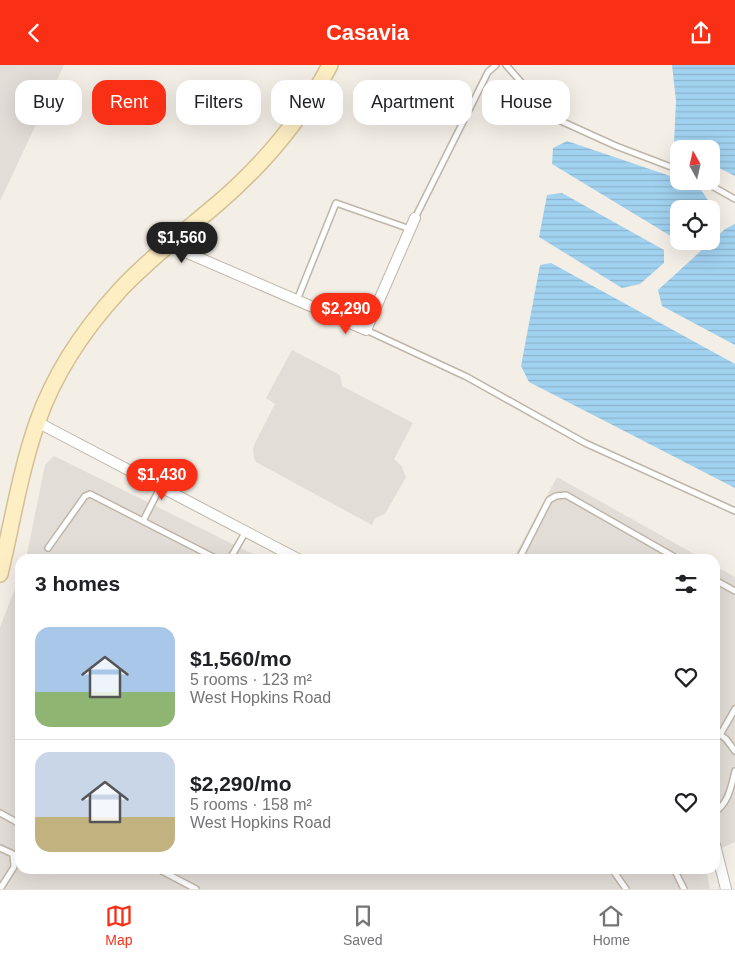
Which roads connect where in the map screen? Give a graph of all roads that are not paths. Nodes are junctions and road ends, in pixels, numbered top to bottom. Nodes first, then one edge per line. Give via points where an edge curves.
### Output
1 (330, 65) edge
2 (496, 65) edge
3 (506, 65) edge
4 (670, 167) edge
5 (719, 190) edge
6 (735, 199) edge
7 (415, 218) joint
8 (410, 229) junction
9 (169, 245) junction
10 (297, 300) junction
11 (366, 330) junction
12 (37, 422) junction
13 (161, 486) junction
14 (735, 511) edge
15 (143, 521) junction
16 (246, 531) junction
17 (48, 548) dead end
18 (207, 554) edge
19 (233, 554) edge
20 (286, 554) edge
21 (522, 554) edge
22 (669, 554) edge
23 (0, 574) edge
24 (720, 583) edge
25 (735, 591) edge
26 (735, 709) edge
27 (720, 735) joint
28 (735, 751) edge
29 (735, 771) edge
30 (720, 808) edge
31 (0, 813) edge
32 (15, 821) edge
33 (0, 848) edge
34 (720, 865) edge
35 (168, 874) edge
36 (616, 874) edge
37 (676, 874) edge
38 (0, 889) edge
39 (196, 889) edge
40 (626, 889) edge
41 (684, 889) edge
42 (726, 889) edge

1 - 9 main road via 284,138
2 - 7 lane via 488,72
3 - 4 lane via 552,117
5 - 6 lane
7 - 8 street
8 - 10 lane via 336,203
8 - 11 street
9 - 10 street
9 - 12 main road via 121,289 93,322 62,369
10 - 11 street
11 - 14 lane via 467,377 585,443
12 - 13 street
12 - 23 main road
13 - 15 lane
13 - 16 street
15 - 17 lane via 90,494
15 - 18 lane
16 - 19 lane
16 - 20 street
21 - 22 lane via 549,500 566,495
24 - 25 lane
26 - 27 lane
27 - 28 lane
29 - 30 lane via 728,799
31 - 32 lane
33 - 38 lane via 13,854 14,867
34 - 42 street
35 - 39 lane
36 - 40 lane
37 - 41 lane

